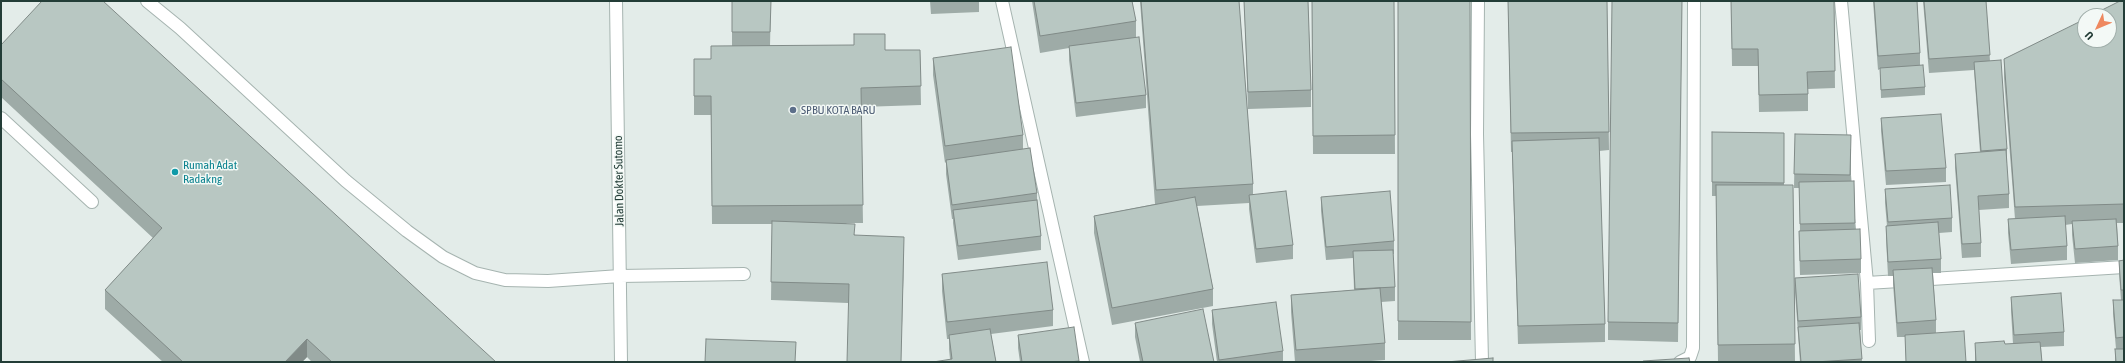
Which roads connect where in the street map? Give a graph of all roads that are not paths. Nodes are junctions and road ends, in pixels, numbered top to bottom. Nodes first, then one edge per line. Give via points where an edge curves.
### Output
1 (147, 1) edge
2 (616, 1) edge
3 (1002, 1) edge
4 (1478, 1) edge
5 (1694, 1) edge
6 (1840, 1) edge
7 (1, 118) edge
8 (92, 202) dead end
9 (2124, 267) edge
10 (744, 274) dead end
11 (620, 276) junction
12 (1867, 283) junction
13 (1869, 341) dead end
14 (1693, 348) junction
15 (621, 362) edge
16 (1083, 362) edge
17 (1482, 362) edge
18 (1680, 362) edge
19 (1695, 362) edge

1 - 11 street via 180,28 346,181 443,257 475,273 505,280
2 - 11 street, Jalan Dokter Sutomo
3 - 16 street
4 - 17 street via 1477,134
5 - 14 street
6 - 12 street
7 - 8 street
9 - 12 street
10 - 11 street
11 - 15 street, Jalan Dokter Sutomo
12 - 13 street
14 - 18 street via 1690,356
14 - 19 street

